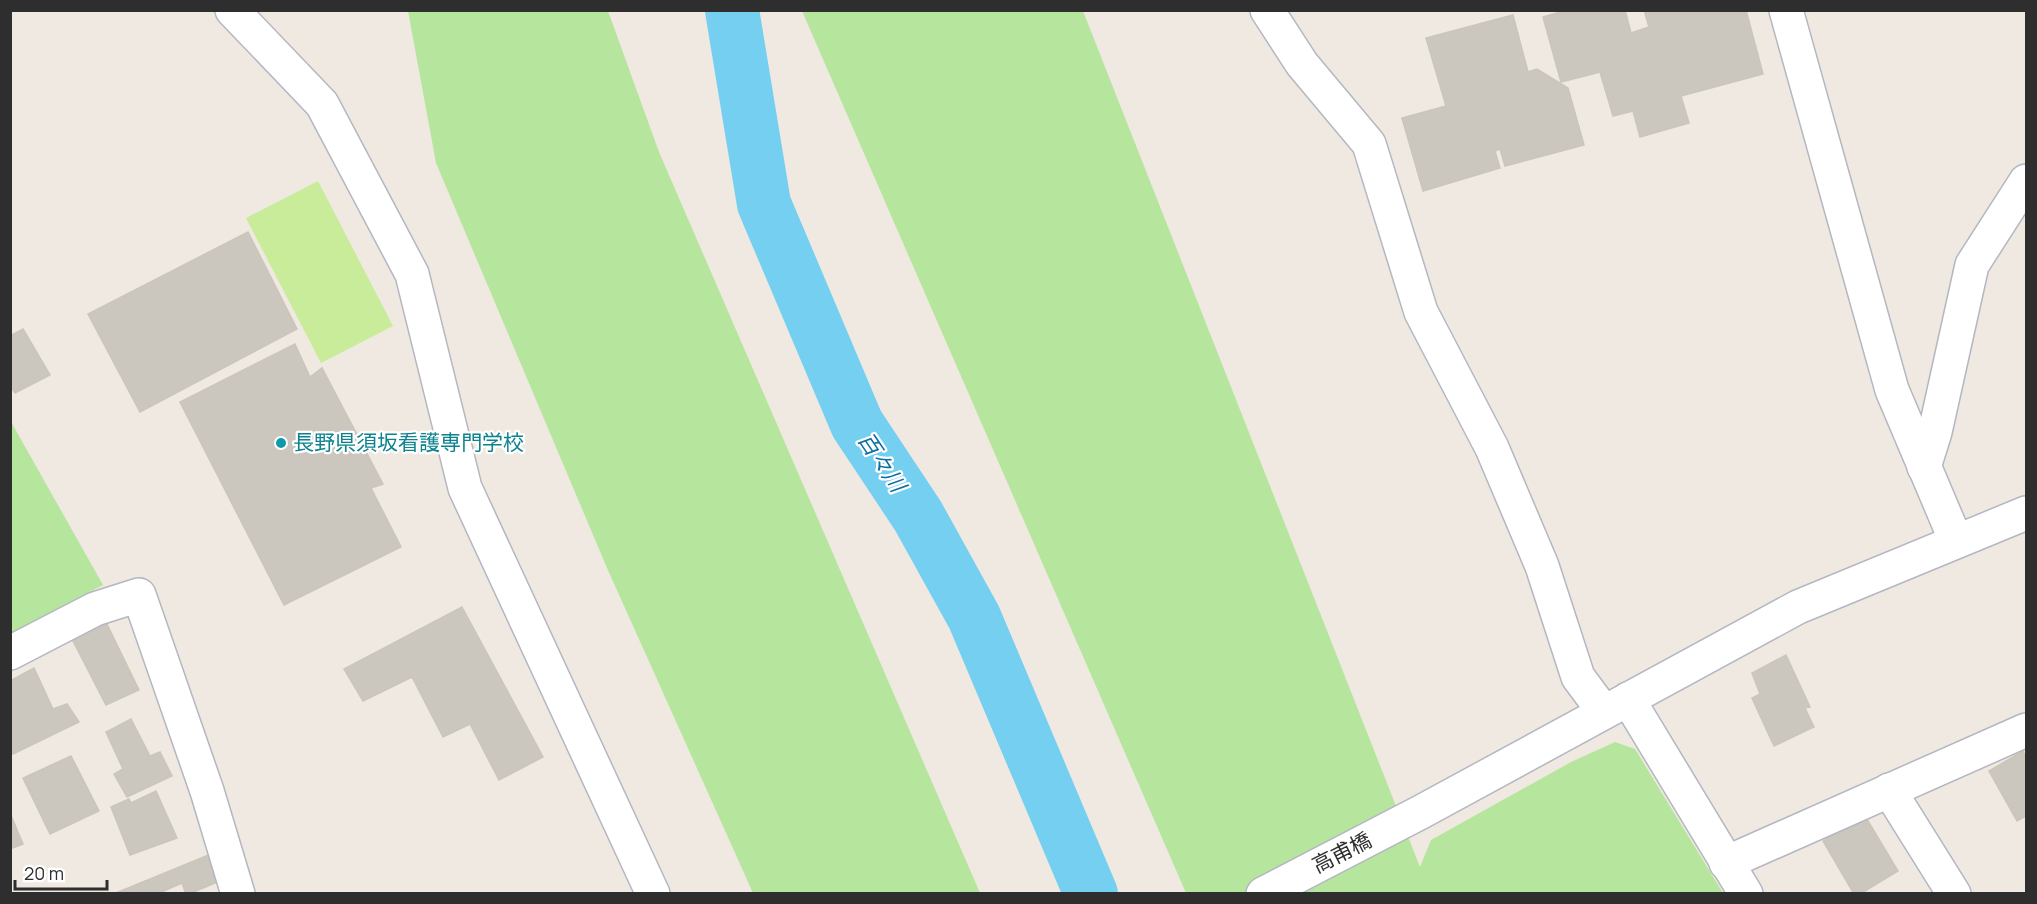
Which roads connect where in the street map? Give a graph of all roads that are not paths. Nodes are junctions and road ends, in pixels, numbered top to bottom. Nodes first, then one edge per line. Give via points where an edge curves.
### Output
1 (232, 10) edge
2 (1267, 10) edge
3 (1786, 10) edge
4 (2026, 181) edge
5 (1924, 467) junction
6 (2026, 513) edge
7 (1956, 541) junction
8 (10, 653) edge
9 (1616, 706) junction
10 (2026, 730) edge
11 (1890, 789) junction
12 (1726, 862) junction
13 (238, 894) edge
14 (653, 894) edge
15 (1263, 894) edge
16 (1746, 894) edge
17 (1954, 894) edge

1 - 14 street via 322,104 412,274 465,488
2 - 9 street via 1302,64 1370,144 1421,312 1492,448 1542,566 1578,677
3 - 5 street via 1892,390
4 - 5 street via 1972,265
5 - 7 street
6 - 7 street, 高甫橋
7 - 9 street, 高甫橋 via 1798,607
8 - 13 street via 95,609 139,595
9 - 12 street
9 - 15 street, 高甫橋
10 - 11 street
11 - 12 street
11 - 17 street
12 - 16 street

